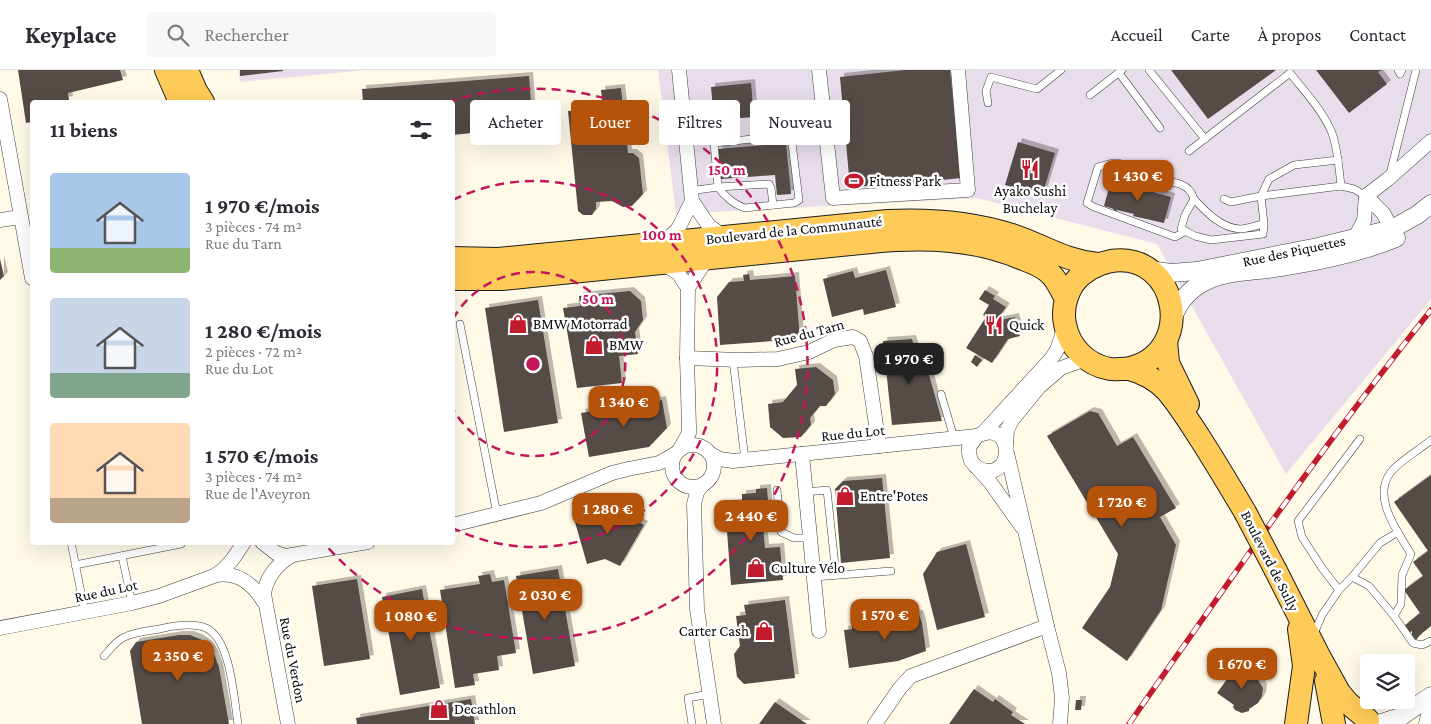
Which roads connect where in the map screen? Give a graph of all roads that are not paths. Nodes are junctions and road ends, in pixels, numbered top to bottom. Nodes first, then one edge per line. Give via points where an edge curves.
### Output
1 (166, 70) edge
2 (187, 70) edge
3 (680, 70) edge
4 (819, 70) edge
5 (958, 70) edge
6 (1061, 70) edge
7 (1149, 70) edge
8 (1398, 70) edge
9 (1402, 70) edge
10 (1416, 70) edge
11 (1121, 71) edge
12 (1090, 95) dead end
13 (0, 99) edge
14 (179, 100) edge
15 (202, 100) edge
16 (988, 103) dead end
17 (1160, 128) dead end
18 (1205, 139) junction
19 (1431, 141) edge
20 (1189, 151) dead end
21 (1338, 160) junction
22 (1388, 179) junction
23 (1341, 186) junction
24 (718, 188) junction
25 (691, 196) junction
26 (1260, 196) junction
27 (1366, 196) junction
28 (1194, 199) junction
29 (1224, 200) dead end
30 (1431, 204) edge
31 (773, 205) junction
32 (20, 217) junction
33 (1431, 218) edge
34 (0, 220) edge
35 (1264, 224) junction
36 (1186, 231) junction
37 (1388, 236) junction
38 (725, 237) junction
39 (1354, 239) junction
40 (661, 253) junction
41 (714, 257) junction
42 (455, 258) edge
43 (1098, 264) junction
44 (30, 268) edge
45 (1149, 270) junction
46 (455, 279) edge
47 (688, 288) junction
48 (1066, 299) junction
49 (1173, 318) junction
50 (460, 324) dead end
51 (1065, 326) junction
52 (1166, 341) junction
53 (687, 358) junction
54 (1086, 359) junction
55 (733, 360) junction
56 (1126, 369) junction
57 (942, 394) dead end
58 (689, 427) junction
59 (980, 435) junction
60 (949, 439) junction
61 (1360, 439) dead end
62 (1431, 440) edge
63 (879, 446) junction
64 (1006, 449) junction
65 (706, 450) junction
66 (678, 451) junction
67 (802, 454) junction
68 (739, 461) junction
69 (973, 462) junction
70 (651, 465) junction
71 (1220, 470) junction
72 (713, 472) junction
73 (679, 481) junction
74 (703, 484) junction
75 (777, 490) dead end
76 (805, 492) junction
77 (694, 504) junction
78 (497, 514) junction
79 (455, 524) edge
80 (1398, 532) junction
81 (1027, 533) junction
82 (810, 538) junction
83 (71, 545) edge
84 (176, 545) edge
85 (264, 545) edge
86 (352, 545) edge
87 (243, 547) edge
88 (122, 556) junction
89 (291, 556) junction
90 (75, 565) junction
91 (891, 571) dead end
92 (273, 572) junction
93 (216, 574) junction
94 (836, 575) junction
95 (814, 577) junction
96 (1352, 577) junction
97 (244, 580) junction
98 (1338, 590) junction
99 (264, 602) junction
100 (132, 603) junction
101 (1296, 611) junction
102 (85, 613) junction
103 (1394, 616) junction
104 (1047, 626) junction
105 (0, 628) edge
106 (819, 631) dead end
107 (1431, 641) edge
108 (1315, 648) junction
109 (104, 656) dead end
110 (709, 694) junction
111 (1431, 696) edge
112 (1431, 712) edge
113 (1370, 723) edge
114 (238, 724) edge
115 (288, 724) edge
116 (692, 724) edge
117 (714, 724) edge
118 (876, 724) edge
119 (1060, 724) edge
120 (1296, 724) edge
121 (1334, 724) edge
122 (1428, 724) edge

1 - 14 main road
2 - 15 main road
3 - 25 street
4 - 5 street via 833,198 968,190
6 - 16 lane via 1037,88 991,77 986,91
7 - 18 lane
8 - 9 lane via 1400,74
10 - 22 lane
11 - 12 lane
11 - 17 lane
13 - 32 street
18 - 20 lane
18 - 21 lane via 1290,73 1324,117
19 - 22 street
21 - 23 lane
21 - 26 lane via 1294,165 1269,179
22 - 27 street
23 - 26 lane
23 - 27 lane
24 - 25 lane
24 - 31 lane via 745,208
24 - 31 lane via 769,184
24 - 31 lane via 714,144 791,135 798,200
25 - 38 street via 709,226
25 - 40 street via 678,229
26 - 29 lane via 1231,202
26 - 35 lane
27 - 37 street via 1383,213
27 - 39 street via 1364,221
28 - 35 lane via 1208,215 1230,228 1242,230
28 - 36 lane via 1181,229
28 - 36 lane via 1180,183 1140,177 1116,163 1098,167 1087,203 1175,237
30 - 37 street, Rue des Piquettes
32 - 34 street
32 - 44 street
33 - 37 street, Rue des Piquettes via 1415,230
35 - 36 lane via 1263,234 1211,240
37 - 39 street, Rue des Piquettes
37 - 49 street, Rue des Piquettes via 1365,250 1209,279 1186,295
38 - 40 main road, Boulevard de la Communauté
38 - 43 main road, Boulevard de la Communauté via 888,221 958,222 1012,235 1072,260
39 - 45 street, Rue des Piquettes via 1197,271 1171,273
40 - 41 main road, Boulevard de la Communauté
40 - 42 main road, Boulevard de la Communauté
40 - 46 main road, Boulevard de la Communauté via 502,278
40 - 47 street via 666,265
41 - 47 street via 703,265
41 - 48 main road, Boulevard de la Communauté via 904,239 954,241 994,248 1038,266 1050,274
43 - 45 main road via 1126,261
43 - 48 main road via 1077,280
45 - 49 main road via 1167,291
47 - 53 street
48 - 51 main road
49 - 52 main road
50 - 78 lane
51 - 54 main road via 1072,344
51 - 59 street via 1052,359
52 - 56 main road via 1148,361
52 - 71 main road via 1168,363
53 - 55 street, Rue du Tarn
53 - 58 street
54 - 56 main road via 1098,366
54 - 64 street via 1062,368 1044,382 1012,420 1007,430
55 - 63 street, Rue du Tarn via 778,359 808,352 843,338 853,337 860,341 866,356
55 - 68 lane
56 - 71 main road via 1148,377 1167,391
57 - 60 lane
58 - 65 street
58 - 66 street
59 - 60 street, Rue du Lot
59 - 64 street via 996,435
59 - 69 street via 969,446
60 - 63 street, Rue du Lot
60 - 69 street
61 - 98 lane via 1298,521 1302,537
62 - 80 lane via 1392,471 1384,484 1386,508
63 - 67 street, Rue du Lot
64 - 69 street via 1002,465 995,470 986,471
64 - 81 street
65 - 66 street via 692,445
65 - 68 street via 720,459
65 - 72 street via 714,463
66 - 70 street
66 - 73 street via 672,466
67 - 68 street, Rue du Lot
67 - 76 street
68 - 72 street
69 - 81 street
70 - 73 street via 664,469
70 - 78 street via 628,468 542,503
71 - 101 main road, Boulevard de Sully, bridge
72 - 74 street
73 - 74 street via 694,487
73 - 77 street
74 - 77 street
75 - 82 lane via 781,532 794,538
76 - 82 street
76 - 94 lane via 827,490
77 - 110 street via 697,608
78 - 79 street
80 - 96 lane via 1380,543
80 - 103 lane via 1411,554 1402,575 1401,604
81 - 104 street
82 - 95 street
83 - 90 lane
84 - 88 lane
85 - 89 street via 280,555
85 - 92 street via 276,559
86 - 89 street
87 - 93 street via 226,568
87 - 97 street via 235,569
88 - 90 lane
88 - 100 lane
89 - 92 street via 279,563
90 - 102 lane
91 - 94 lane
92 - 97 street via 260,583
92 - 99 street via 264,589
93 - 97 street
93 - 100 street, Rue du Lot
94 - 95 lane
95 - 106 street
96 - 98 lane
96 - 103 lane via 1369,586
97 - 99 street
98 - 108 lane via 1322,615
99 - 115 street, Rue du Verdon
100 - 102 street, Rue du Lot
101 - 108 main road, Boulevard de Sully
101 - 120 main road via 1304,666
102 - 105 street, Rue du Lot
103 - 107 lane via 1413,643 1422,645
104 - 118 street via 911,676
104 - 119 street via 1059,673 1062,698
108 - 113 main road via 1344,699
108 - 121 main road via 1330,696
109 - 114 lane via 127,636 178,625 208,629 217,637 227,658
110 - 116 lane via 688,698
110 - 117 street
111 - 113 street via 1400,717
112 - 122 street

